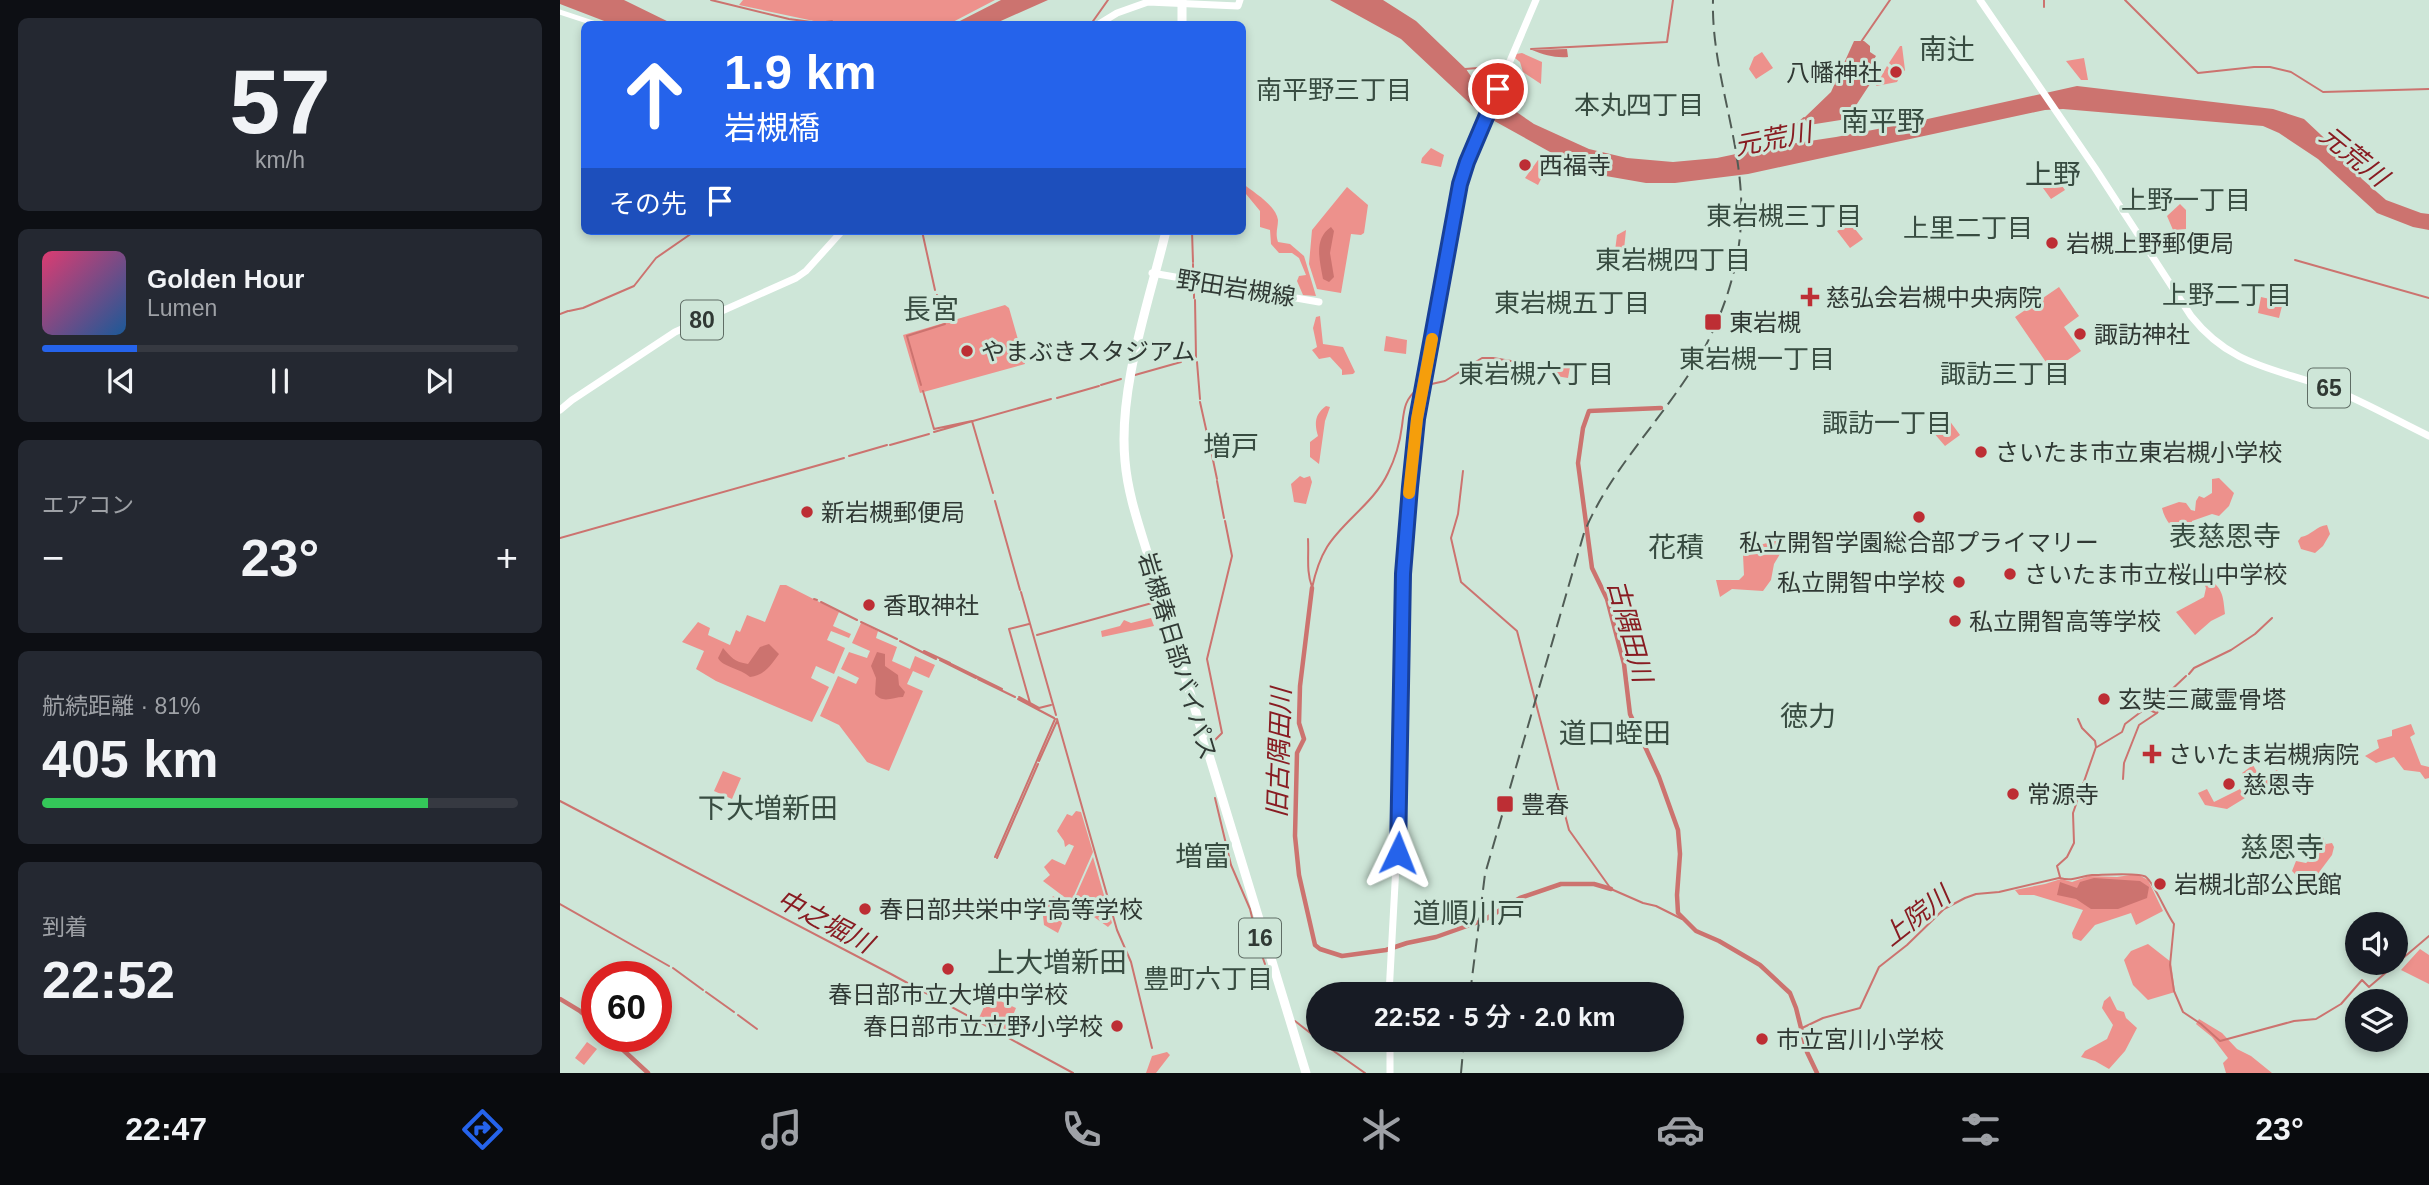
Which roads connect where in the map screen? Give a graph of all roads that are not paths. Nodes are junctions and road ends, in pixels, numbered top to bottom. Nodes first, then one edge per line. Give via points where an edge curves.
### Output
1 (1240, 0) edge
2 (1536, 0) edge
3 (1980, 0) edge
4 (1180, 1) edge
5 (560, 12) edge
6 (587, 21) edge
7 (1103, 21) edge
8 (1181, 21) edge
9 (838, 235) edge
10 (1163, 235) edge
11 (1154, 274) junction
12 (1319, 302) dead end
13 (560, 410) edge
14 (2429, 436) edge
15 (1389, 982) edge
16 (1390, 1052) edge
17 (1304, 1073) edge
18 (1390, 1073) edge

1 - 4 main road via 1238,6
2 - 15 main road via 1460,184 1417,419 1404,552 1400,792
3 - 14 main road, 65 via 2209,337 2249,362 2340,392
4 - 7 main road via 1148,2
4 - 8 highway
5 - 6 main road
9 - 13 main road, 80 via 796,278 675,332
10 - 11 highway, 岩槻春日部バイパス / 16
11 - 12 main road, 野田岩槻線
11 - 17 highway, 岩槻春日部バイパス / 16 via 1124,399 1120,452 1125,480 1146,562
16 - 18 main road

